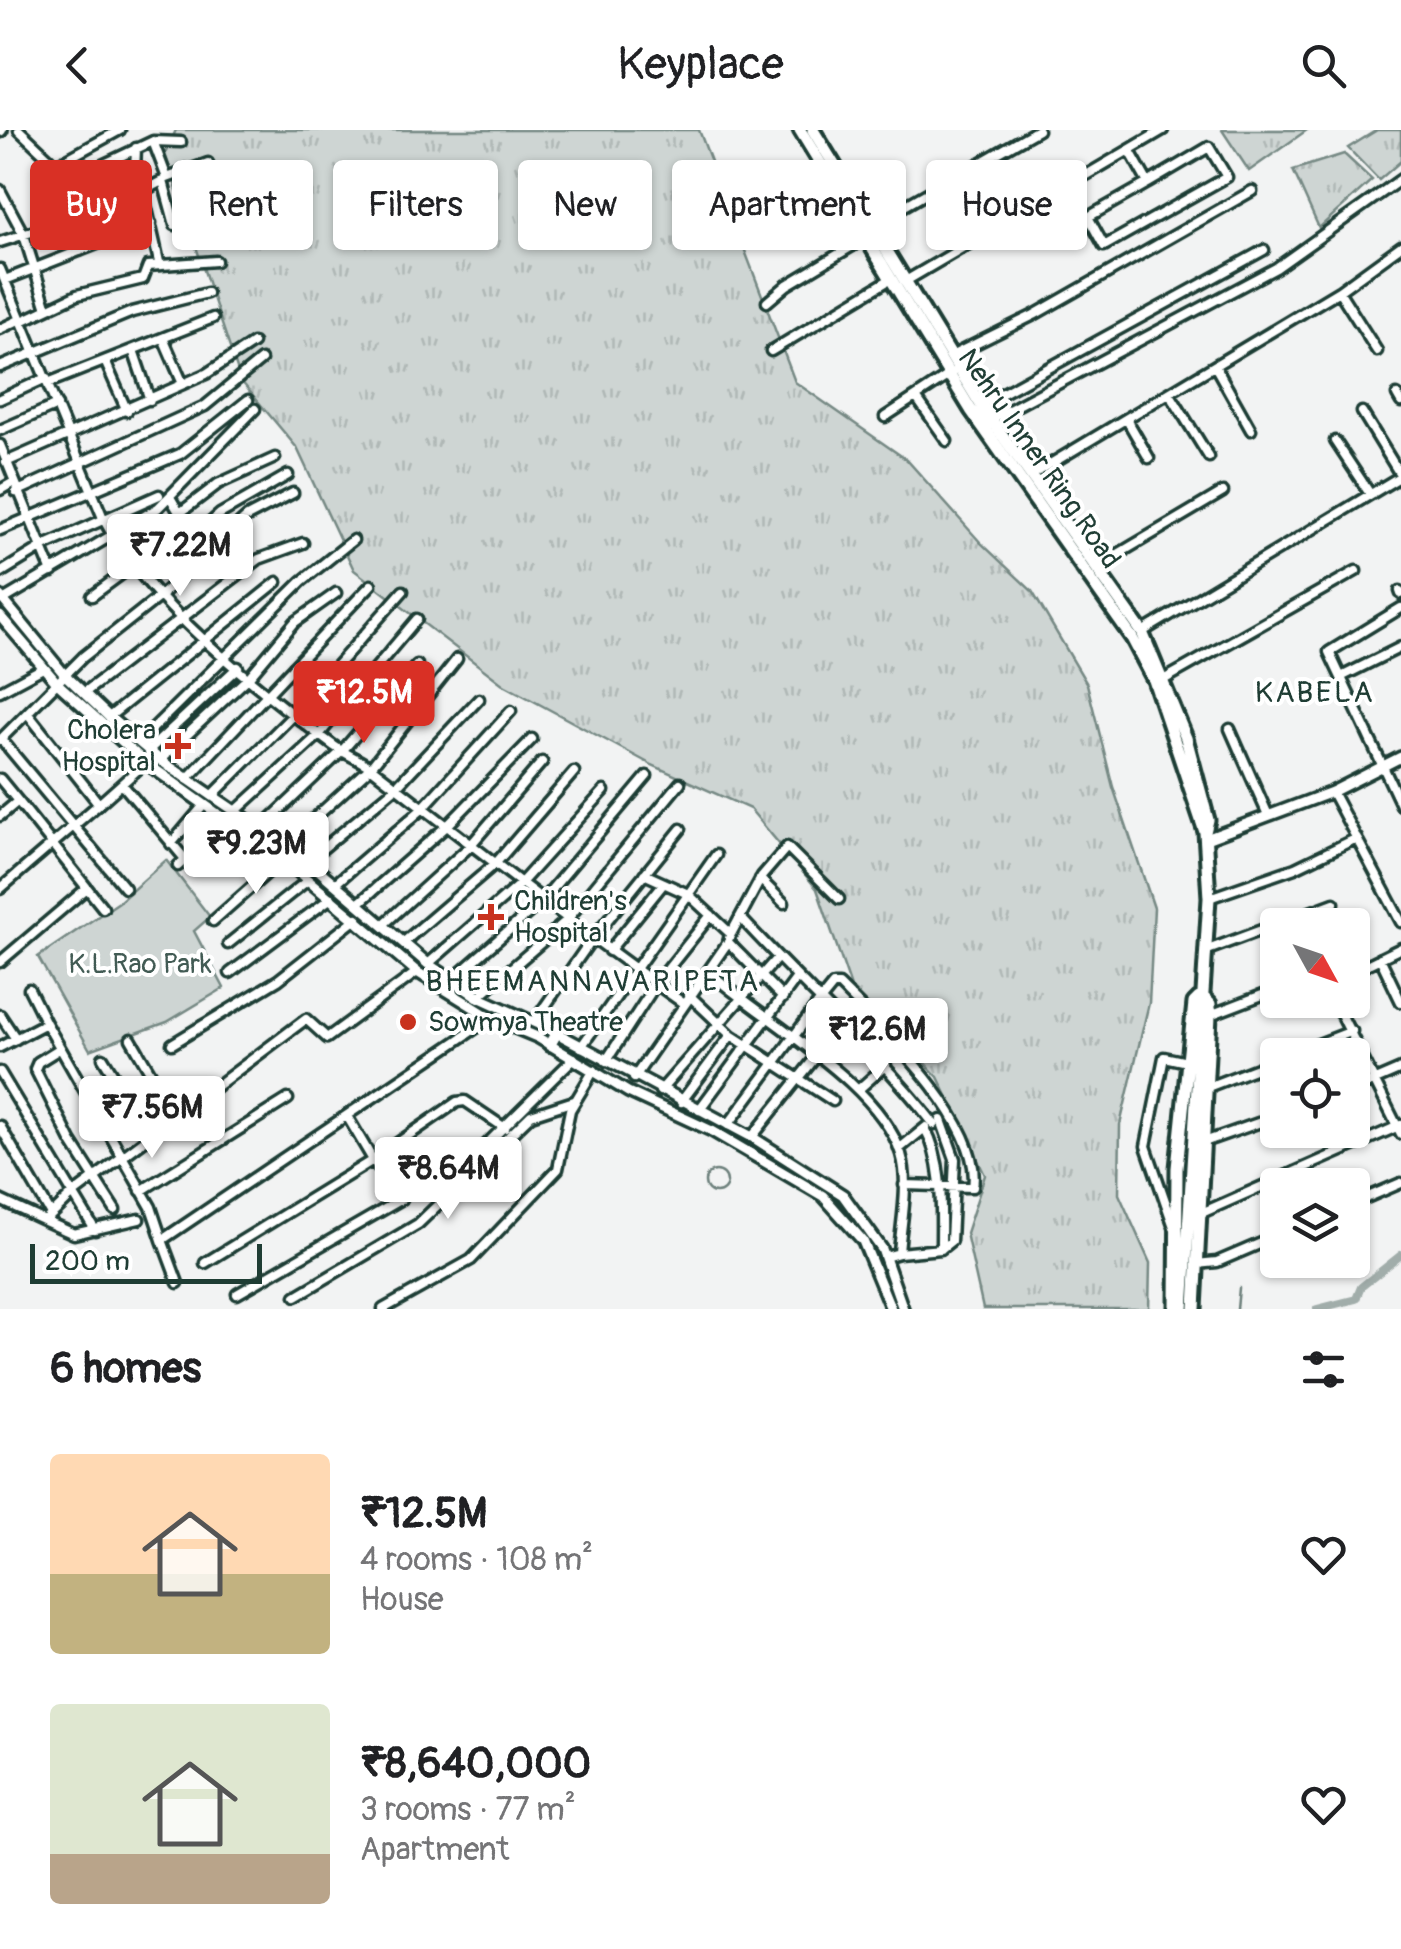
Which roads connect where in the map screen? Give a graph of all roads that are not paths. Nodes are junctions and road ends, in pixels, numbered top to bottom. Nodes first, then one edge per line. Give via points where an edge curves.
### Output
1 (19, 130) edge
2 (120, 130) edge
3 (1038, 130) edge
4 (1163, 130) edge
5 (807, 131) edge
6 (153, 141) junction
7 (181, 142) dead end
8 (136, 148) junction
9 (1130, 152) junction
10 (51, 160) edge
11 (65, 160) edge
12 (112, 160) edge
13 (138, 160) edge
14 (821, 160) edge
15 (827, 160) edge
16 (172, 176) edge
17 (1401, 179) edge
18 (164, 180) junction
19 (1148, 183) junction
20 (152, 184) edge
21 (0, 190) edge
22 (1252, 191) dead end
23 (906, 206) edge
24 (172, 213) edge
25 (152, 232) edge
26 (30, 233) edge
27 (24, 235) junction
28 (0, 242) edge
29 (1401, 246) edge
30 (846, 250) edge
31 (871, 250) edge
32 (885, 250) edge
33 (1264, 250) dead end
34 (80, 251) edge
35 (216, 261) dead end
36 (159, 262) junction
37 (34, 268) junction
38 (0, 269) edge
39 (5, 280) junction
40 (889, 280) junction
41 (904, 282) junction
42 (1338, 291) junction
43 (207, 293) dead end
44 (11, 294) junction
45 (0, 299) edge
46 (768, 302) dead end
47 (48, 309) junction
48 (213, 318) dead end
49 (22, 320) junction
50 (0, 328) edge
51 (163, 338) junction
52 (253, 342) dead end
53 (133, 350) junction
54 (771, 350) dead end
55 (1377, 351) dead end
56 (35, 352) junction
57 (951, 356) junction
58 (261, 360) dead end
59 (105, 361) junction
60 (1215, 366) junction
61 (0, 367) edge
62 (954, 372) junction
63 (47, 381) junction
64 (184, 384) junction
65 (1170, 394) junction
66 (916, 397) junction
67 (0, 400) edge
68 (150, 400) junction
69 (248, 400) dead end
70 (211, 402) junction
71 (982, 404) junction
72 (57, 405) junction
73 (254, 410) dead end
74 (127, 411) junction
75 (1362, 412) dead end
76 (885, 418) dead end
77 (992, 419) junction
78 (1127, 420) junction
79 (225, 421) junction
80 (0, 430) edge
81 (1251, 430) dead end
82 (70, 437) junction
83 (1335, 441) dead end
84 (947, 442) dead end
85 (0, 445) edge
86 (1209, 457) dead end
87 (275, 458) dead end
88 (1149, 458) dead end
89 (6, 462) junction
90 (81, 465) junction
91 (1032, 474) junction
92 (288, 475) dead end
93 (1401, 476) edge
94 (15, 487) junction
95 (0, 490) edge
96 (91, 492) junction
97 (1223, 492) dead end
98 (294, 493) dead end
99 (1370, 494) junction
100 (159, 495) dead end
101 (170, 497) junction
102 (180, 513) junction
103 (103, 518) junction
104 (28, 519) junction
105 (0, 530) edge
106 (112, 538) junction
107 (353, 540) dead end
108 (303, 543) dead end
109 (42, 548) junction
110 (132, 565) junction
111 (1098, 566) junction
112 (52, 572) junction
113 (1356, 572) dead end
114 (0, 573) edge
115 (146, 580) junction
116 (277, 582) dead end
117 (371, 586) dead end
118 (403, 591) dead end
119 (336, 593) dead end
120 (92, 596) dead end
121 (160, 596) junction
122 (1, 598) edge
123 (1401, 608) edge
124 (0, 616) edge
125 (185, 619) junction
126 (417, 619) dead end
127 (1142, 632) junction
128 (208, 640) junction
129 (1401, 647) edge
130 (228, 658) junction
131 (457, 658) dead end
132 (416, 665) dead end
133 (238, 667) junction
134 (44, 668) junction
135 (64, 674) junction
136 (249, 677) junction
137 (1341, 677) junction
138 (1165, 679) junction
139 (56, 682) junction
140 (0, 691) edge
141 (84, 693) junction
142 (270, 696) junction
143 (479, 699) dead end
144 (510, 712) dead end
145 (28, 714) junction
146 (294, 714) junction
147 (109, 717) junction
148 (1230, 729) dead end
149 (319, 734) junction
150 (532, 738) dead end
151 (0, 740) edge
152 (139, 742) junction
153 (342, 751) junction
154 (152, 757) junction
155 (1401, 758) edge
156 (542, 762) dead end
157 (371, 767) junction
158 (1382, 768) junction
159 (574, 772) dead end
160 (647, 776) dead end
161 (187, 778) junction
162 (0, 779) edge
163 (680, 782) dead end
164 (122, 784) junction
165 (394, 788) junction
166 (604, 791) dead end
167 (1332, 792) junction
168 (212, 796) junction
169 (18, 800) junction
170 (98, 804) junction
171 (204, 805) junction
172 (1401, 805) edge
173 (421, 810) junction
174 (236, 811) junction
175 (1268, 815) junction
176 (0, 816) edge
177 (227, 822) junction
178 (73, 826) junction
179 (261, 828) junction
180 (444, 828) junction
181 (681, 829) dead end
182 (1205, 836) junction
183 (1356, 838) junction
184 (53, 843) junction
185 (172, 844) junction
186 (286, 845) junction
187 (469, 847) junction
188 (716, 855) dead end
189 (282, 860) junction
190 (308, 862) junction
191 (496, 863) junction
192 (644, 874) junction
193 (760, 879) junction
194 (308, 880) junction
195 (336, 883) junction
196 (664, 883) junction
197 (520, 884) junction
198 (87, 888) junction
199 (126, 888) dead end
200 (0, 889) edge
201 (688, 894) junction
202 (332, 898) junction
203 (839, 898) dead end
204 (1210, 898) junction
205 (359, 902) junction
206 (540, 902) junction
207 (784, 903) dead end
208 (1334, 903) dead end
209 (103, 908) dead end
210 (711, 915) junction
211 (358, 918) junction
212 (740, 918) junction
213 (213, 921) dead end
214 (566, 921) junction
215 (1401, 922) edge
216 (384, 924) junction
217 (729, 938) junction
218 (592, 940) junction
219 (405, 941) junction
220 (228, 944) dead end
221 (1401, 948) edge
222 (609, 951) junction
223 (1205, 951) junction
224 (777, 958) junction
225 (1380, 958) junction
226 (0, 962) edge
227 (1370, 963) edge
228 (428, 964) junction
229 (633, 969) junction
230 (708, 971) junction
231 (417, 972) junction
232 (230, 973) dead end
233 (762, 978) junction
234 (796, 979) junction
235 (452, 980) junction
236 (656, 984) junction
237 (29, 989) dead end
238 (1260, 995) edge
239 (1202, 996) junction
240 (478, 997) junction
241 (783, 998) junction
242 (686, 999) junction
243 (820, 1001) junction
244 (742, 1002) junction
245 (1401, 1002) edge
246 (858, 1004) junction
247 (1206, 1013) junction
248 (0, 1015) edge
249 (492, 1018) junction
250 (1344, 1018) edge
251 (767, 1019) junction
252 (845, 1021) junction
253 (534, 1022) junction
254 (46, 1023) junction
255 (722, 1024) junction
256 (1352, 1031) junction
257 (557, 1033) junction
258 (732, 1035) junction
259 (792, 1037) junction
260 (1334, 1038) edge
261 (16, 1039) junction
262 (131, 1039) dead end
263 (172, 1044) dead end
264 (550, 1045) junction
265 (748, 1046) junction
266 (581, 1047) junction
267 (0, 1048) edge
268 (59, 1049) junction
269 (817, 1057) junction
270 (104, 1058) dead end
271 (574, 1058) junction
272 (606, 1061) junction
273 (775, 1062) junction
274 (1188, 1062) junction
275 (886, 1065) junction
276 (1260, 1067) edge
277 (1401, 1069) edge
278 (594, 1070) junction
279 (0, 1072) edge
280 (800, 1076) junction
281 (634, 1078) junction
282 (1376, 1082) junction
283 (1370, 1084) edge
284 (1205, 1088) junction
285 (859, 1089) junction
286 (660, 1091) junction
287 (288, 1099) dead end
288 (574, 1101) junction
289 (832, 1101) dead end
290 (682, 1102) junction
291 (698, 1110) junction
292 (182, 1115) junction
293 (347, 1116) junction
294 (952, 1116) junction
295 (1260, 1122) edge
296 (933, 1124) junction
297 (728, 1125) junction
298 (0, 1126) edge
299 (505, 1128) junction
300 (1400, 1129) edge
301 (752, 1137) junction
302 (152, 1138) junction
303 (1202, 1143) junction
304 (394, 1145) junction
305 (898, 1149) junction
306 (121, 1159) junction
307 (372, 1160) junction
308 (96, 1178) junction
309 (1401, 1182) edge
310 (904, 1185) junction
311 (939, 1185) junction
312 (957, 1190) junction
313 (140, 1191) junction
314 (73, 1194) junction
315 (1370, 1196) edge
316 (0, 1200) edge
317 (115, 1210) dead end
318 (1197, 1215) junction
319 (48, 1217) junction
320 (140, 1219) dead end
321 (1174, 1227) junction
322 (95, 1230) junction
323 (162, 1240) junction
324 (1260, 1244) edge
325 (941, 1249) junction
326 (899, 1254) junction
327 (884, 1257) junction
328 (206, 1263) dead end
329 (1196, 1264) junction
330 (178, 1282) dead end
331 (236, 1294) dead end
332 (296, 1296) dead end
333 (383, 1309) edge
334 (891, 1309) edge
335 (902, 1309) edge
336 (1180, 1309) edge
337 (1195, 1309) edge

1 - 10 street
2 - 11 street
3 - 23 street
4 - 9 street
5 - 14 main road, Nehru Inner Ring Road
5 - 15 main road, Nehru Inner Ring Road
6 - 7 street
6 - 8 street
6 - 18 street
8 - 12 street
8 - 13 street
9 - 19 street
9 - 41 street
16 - 18 street
17 - 77 street via 1276,268
18 - 20 street
18 - 24 street
19 - 19 street via 1088,217 1104,246 1227,177 1209,147
21 - 27 street
22 - 57 street
25 - 36 street
26 - 27 street
27 - 28 street
27 - 37 street
29 - 42 street
30 - 46 street
31 - 40 main road, Nehru Inner Ring Road
32 - 41 main road, Nehru Inner Ring Road
33 - 71 street
34 - 37 street
35 - 36 street
36 - 47 street via 148,266 143,279
37 - 39 street
37 - 47 street
38 - 39 street
39 - 44 street
40 - 54 street
40 - 62 main road, Nehru Inner Ring Road
41 - 57 main road, Nehru Inner Ring Road
42 - 55 street
42 - 60 street
43 - 56 street via 132,312
44 - 45 street
44 - 49 street
47 - 49 street
48 - 51 street
49 - 50 street
49 - 56 street
51 - 53 street
51 - 64 street
52 - 64 street
53 - 59 street
53 - 68 street
56 - 61 street
56 - 63 street
57 - 62 main road, Nehru Inner Ring Road
58 - 70 street
59 - 63 street
59 - 74 street
60 - 65 street
60 - 81 street
62 - 66 street
62 - 71 main road, Nehru Inner Ring Road
62 - 182 main road, Nehru Inner Ring Road via 1132,638 1158,691
63 - 67 street
63 - 72 street
64 - 68 street
65 - 78 street
65 - 86 street
66 - 76 street
66 - 84 street
68 - 74 street
69 - 79 street
70 - 79 street
70 - 90 street
71 - 77 main road, Nehru Inner Ring Road
72 - 80 street
72 - 82 street
73 - 101 street
74 - 82 street
75 - 93 street
77 - 91 main road, Nehru Inner Ring Road
78 - 88 street
78 - 91 street
79 - 96 street via 180,454
82 - 89 street
82 - 90 street
83 - 99 street
85 - 89 street
87 - 102 street via 218,484
89 - 94 street
90 - 94 street
90 - 96 street
91 - 111 main road, Nehru Inner Ring Road
92 - 115 street via 220,514
93 - 99 street
94 - 95 street
94 - 104 street
96 - 103 street
96 - 104 street
97 - 111 street
98 - 121 street via 247,516
99 - 127 street
100 - 103 street
101 - 102 street
101 - 106 street
102 - 110 street via 187,526
103 - 106 street
103 - 109 street
104 - 105 street
104 - 109 street
106 - 110 street
106 - 112 street
107 - 130 street
108 - 125 street via 259,559
109 - 112 street
109 - 114 street
110 - 115 street
110 - 120 street
111 - 127 main road, Nehru Inner Ring Road
112 - 122 street
113 - 138 street
115 - 121 street
116 - 128 street
117 - 142 street
118 - 146 street
119 - 136 street via 294,622
121 - 125 street
121 - 135 street
122 - 135 street
123 - 137 street via 1329,652
124 - 134 street
125 - 128 street
125 - 141 street
126 - 149 street
127 - 138 main road, Nehru Inner Ring Road
128 - 130 street
128 - 147 street
129 - 137 street
130 - 133 street
130 - 152 street
131 - 157 street
132 - 153 street
133 - 136 street
133 - 154 street
134 - 139 street
134 - 140 street
135 - 139 street
135 - 141 street
136 - 142 street
136 - 154 street
137 - 158 street
138 - 182 main road, Nehru Inner Ring Road via 1203,795
139 - 145 street
139 - 154 street
141 - 147 street
142 - 146 street
142 - 161 street
143 - 165 street
144 - 173 street
145 - 151 street
145 - 170 street
146 - 149 street
146 - 168 street
147 - 152 street
148 - 175 street
149 - 153 street
149 - 174 street
150 - 180 street
151 - 178 street
152 - 154 street
153 - 157 street
153 - 179 street
154 - 161 street
154 - 164 street
154 - 171 street
155 - 158 street
156 - 187 street
157 - 165 street
157 - 186 street
158 - 167 street
158 - 172 street
159 - 191 street
160 - 206 street
161 - 168 street
162 - 169 street
163 - 214 street
164 - 170 street
164 - 185 street
165 - 173 street
165 - 190 street
166 - 197 street
167 - 175 street
167 - 183 street
168 - 174 street
169 - 176 street
169 - 184 street
170 - 178 street
171 - 177 street
171 - 185 street
173 - 180 street
173 - 195 street
174 - 179 street
175 - 182 street
177 - 185 street via 181,863
177 - 189 street
178 - 184 street
178 - 199 street
179 - 186 street
180 - 187 street
180 - 205 street
181 - 192 street
182 - 204 main road, Nehru Inner Ring Road
183 - 204 street
183 - 215 street
184 - 198 street
184 - 200 street
186 - 190 street
187 - 191 street
187 - 216 street
188 - 201 street
189 - 194 street
189 - 213 street
190 - 195 street
191 - 197 street
191 - 219 street
192 - 196 street
192 - 218 street
193 - 203 street via 790,848
193 - 207 street
193 - 212 street
194 - 202 street
194 - 220 street
195 - 205 street
196 - 201 street
196 - 222 street
197 - 206 street
197 - 228 street
198 - 209 street
198 - 226 street
201 - 210 street
201 - 229 street
202 - 211 street
202 - 232 street
204 - 223 main road, Nehru Inner Ring Road
205 - 216 street
206 - 214 street
206 - 235 street
208 - 223 street
210 - 217 street
210 - 236 street
211 - 231 street
211 - 263 street via 278,980
212 - 217 street
212 - 224 street
214 - 218 street
214 - 240 street
216 - 219 street
217 - 230 street
217 - 233 street
218 - 222 street
218 - 253 street
219 - 228 street
221 - 225 street
222 - 229 street
223 - 239 main road, Nehru Inner Ring Road
224 - 233 street
224 - 234 street
225 - 227 street
225 - 245 street
228 - 235 street
229 - 236 street
229 - 266 street
230 - 242 street
230 - 244 street
231 - 249 street
231 - 292 street via 327,1038 306,1019
233 - 241 street
233 - 244 street
234 - 241 street
234 - 243 street
235 - 240 street
236 - 242 street
236 - 272 street
237 - 254 street
238 - 247 street
239 - 247 main road via 1210,1004
239 - 274 main road, Nehru Inner Ring Road via 1194,1003
240 - 253 street
241 - 251 street
242 - 255 street
242 - 281 street
243 - 246 street via 836,985
243 - 252 street
243 - 259 street
244 - 251 street
244 - 255 street
246 - 252 street
246 - 294 street
247 - 284 main road
247 - 336 main road
248 - 261 street
249 - 264 street
249 - 293 street
250 - 256 street
251 - 259 street
251 - 265 street
252 - 269 street
252 - 275 street
253 - 257 street
254 - 261 street
254 - 268 street
255 - 258 street
255 - 286 street
256 - 260 street
256 - 282 street
257 - 264 main road
257 - 266 street
258 - 265 street
258 - 290 street
259 - 269 street
259 - 273 street
261 - 267 street
262 - 292 street
264 - 271 street
265 - 273 street
265 - 291 street
266 - 272 street
268 - 306 street
268 - 308 street via 34,1069
269 - 280 street
269 - 285 street
270 - 302 street
271 - 278 street
271 - 299 street
272 - 281 street
273 - 280 street
273 - 297 street
274 - 321 main road, Nehru Inner Ring Road
274 - 321 street via 1164,1057 1146,1146
275 - 285 street
275 - 296 street
276 - 284 street
277 - 282 street
278 - 288 street
278 - 334 street via 823,1196 863,1241
279 - 314 street
280 - 289 street
280 - 301 street
281 - 286 street
282 - 283 street
282 - 300 street
284 - 303 main road
285 - 305 street
286 - 290 street
287 - 313 street
288 - 332 street via 531,1115 424,1220
288 - 333 street via 558,1169 471,1260
290 - 291 street
291 - 297 street
292 - 302 street
293 - 307 street
293 - 323 street
294 - 296 street
294 - 312 street via 975,1182
295 - 303 street
296 - 305 street
296 - 311 street
296 - 312 street via 956,1159
297 - 301 street
298 - 319 street
299 - 304 street via 462,1100
299 - 304 street via 436,1195
300 - 318 street
301 - 327 street via 843,1196 868,1224
302 - 306 street
303 - 318 main road
304 - 307 street
305 - 310 street
306 - 308 street
306 - 313 street
307 - 328 street
307 - 331 street via 402,1199
308 - 314 street
308 - 317 street
309 - 315 street
310 - 311 street
310 - 326 street
311 - 312 street
311 - 325 street
312 - 325 street via 952,1241
313 - 323 street
314 - 319 street
314 - 322 street
316 - 319 street
318 - 329 main road
319 - 322 street via 74,1234
320 - 322 street
321 - 336 main road, Nehru Inner Ring Road
323 - 330 street
324 - 329 street
325 - 326 street
326 - 327 street
327 - 335 street
329 - 337 main road

